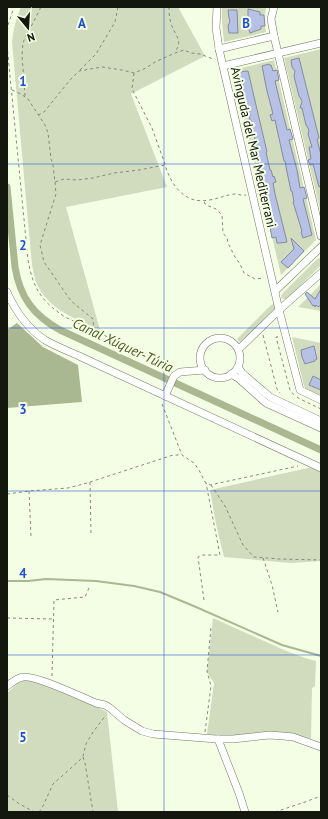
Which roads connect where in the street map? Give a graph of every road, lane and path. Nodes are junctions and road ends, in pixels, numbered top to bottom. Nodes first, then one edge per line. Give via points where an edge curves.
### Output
1 (14, 7) edge
2 (41, 7) edge
3 (118, 7) edge
4 (168, 7) edge
5 (217, 7) edge
6 (274, 7) edge
7 (274, 36) junction
8 (7, 37) edge
9 (321, 43) edge
10 (7, 45) edge
11 (219, 49) junction
12 (175, 53) junction
13 (278, 53) junction
14 (222, 63) junction
15 (80, 71) junction
16 (134, 73) junction
17 (12, 90) junction
18 (25, 97) junction
19 (38, 115) junction
20 (165, 165) junction
21 (55, 182) junction
22 (253, 195) junction
23 (203, 201) junction
24 (321, 236) edge
25 (321, 247) edge
26 (321, 273) edge
27 (272, 277) junction
28 (275, 291) junction
29 (7, 292) edge
30 (279, 310) junction
31 (261, 328) junction
32 (94, 330) junction
33 (239, 349) junction
34 (238, 367) junction
35 (205, 370) junction
36 (177, 374) junction
37 (231, 374) junction
38 (166, 394) junction
39 (282, 395) dead end
40 (321, 400) edge
41 (321, 421) edge
42 (321, 428) edge
43 (182, 455) junction
44 (310, 463) junction
45 (321, 468) edge
46 (90, 482) junction
47 (205, 482) junction
48 (210, 485) junction
49 (29, 491) junction
50 (7, 494) edge
51 (91, 536) dead end
52 (31, 537) dead end
53 (263, 558) junction
54 (321, 560) edge
55 (89, 588) dead end
56 (204, 600) dead end
57 (278, 612) dead end
58 (7, 618) edge
59 (53, 619) junction
60 (211, 627) dead end
61 (51, 685) junction
62 (7, 686) edge
63 (110, 708) junction
64 (203, 738) junction
65 (218, 739) junction
66 (321, 747) edge
67 (83, 756) junction
68 (7, 795) edge
69 (321, 796) edge
70 (34, 812) edge
71 (39, 812) edge
72 (93, 812) edge
73 (245, 812) edge
74 (275, 812) edge

1 - 8 path
2 - 18 path via 23,43
3 - 15 path via 115,22 96,54
4 - 12 path via 172,28 178,36 179,43
5 - 11 street, Avinguda del Mar Mediterrani
6 - 7 street via 271,18
7 - 11 street
7 - 13 street
9 - 13 street
10 - 17 path
11 - 14 street, Avinguda del Mar Mediterrani
12 - 14 path via 184,50
12 - 16 path
13 - 14 street
13 - 24 street
14 - 22 street, Avinguda del Mar Mediterrani
15 - 16 path via 102,67
15 - 19 path via 44,112
16 - 20 path via 132,89 152,128
17 - 18 path
17 - 32 path via 20,188 32,281 43,299 54,310
18 - 19 path
19 - 21 path via 48,133
20 - 21 path
20 - 23 path via 174,186 186,198
21 - 32 path via 56,194 40,246 44,262 72,301 93,319
22 - 23 path via 235,194
22 - 27 street, Avinguda del Mar Mediterrani
23 - 27 path via 222,215 223,233 244,273 255,279
25 - 28 street
26 - 30 street
27 - 28 street, Avinguda del Mar Mediterrani
28 - 30 street, Avinguda del Mar Mediterrani
29 - 38 street via 18,314 45,339
30 - 31 street
30 - 40 street, Avinguda del Mar Mediterrani via 300,390
31 - 33 street
31 - 39 path via 277,389
32 - 36 path via 158,360
33 - 34 street
33 - 35 street via 230,340 223,338 210,341 205,345 200,357
34 - 37 street
34 - 41 street via 270,397
35 - 36 street
35 - 37 street via 220,377
36 - 38 street
37 - 42 street via 266,403
38 - 43 path via 162,403
38 - 44 street
43 - 46 path via 173,455
43 - 47 path via 194,463
44 - 45 street
44 - 48 path
46 - 49 path via 68,488
46 - 51 path
47 - 48 path
47 - 56 path via 220,555 198,557
48 - 53 path via 225,506 243,545 254,557
49 - 50 path
49 - 52 path
53 - 54 path
53 - 57 path
55 - 59 path via 85,597 54,600
58 - 59 path
59 - 61 path
60 - 64 path via 207,671 211,686
61 - 62 street via 24,677
61 - 63 street
63 - 64 street via 142,731
63 - 67 path via 86,744
64 - 65 street
65 - 66 street via 284,736
65 - 73 street
67 - 71 path via 53,784
67 - 72 path
68 - 70 path
69 - 74 path

